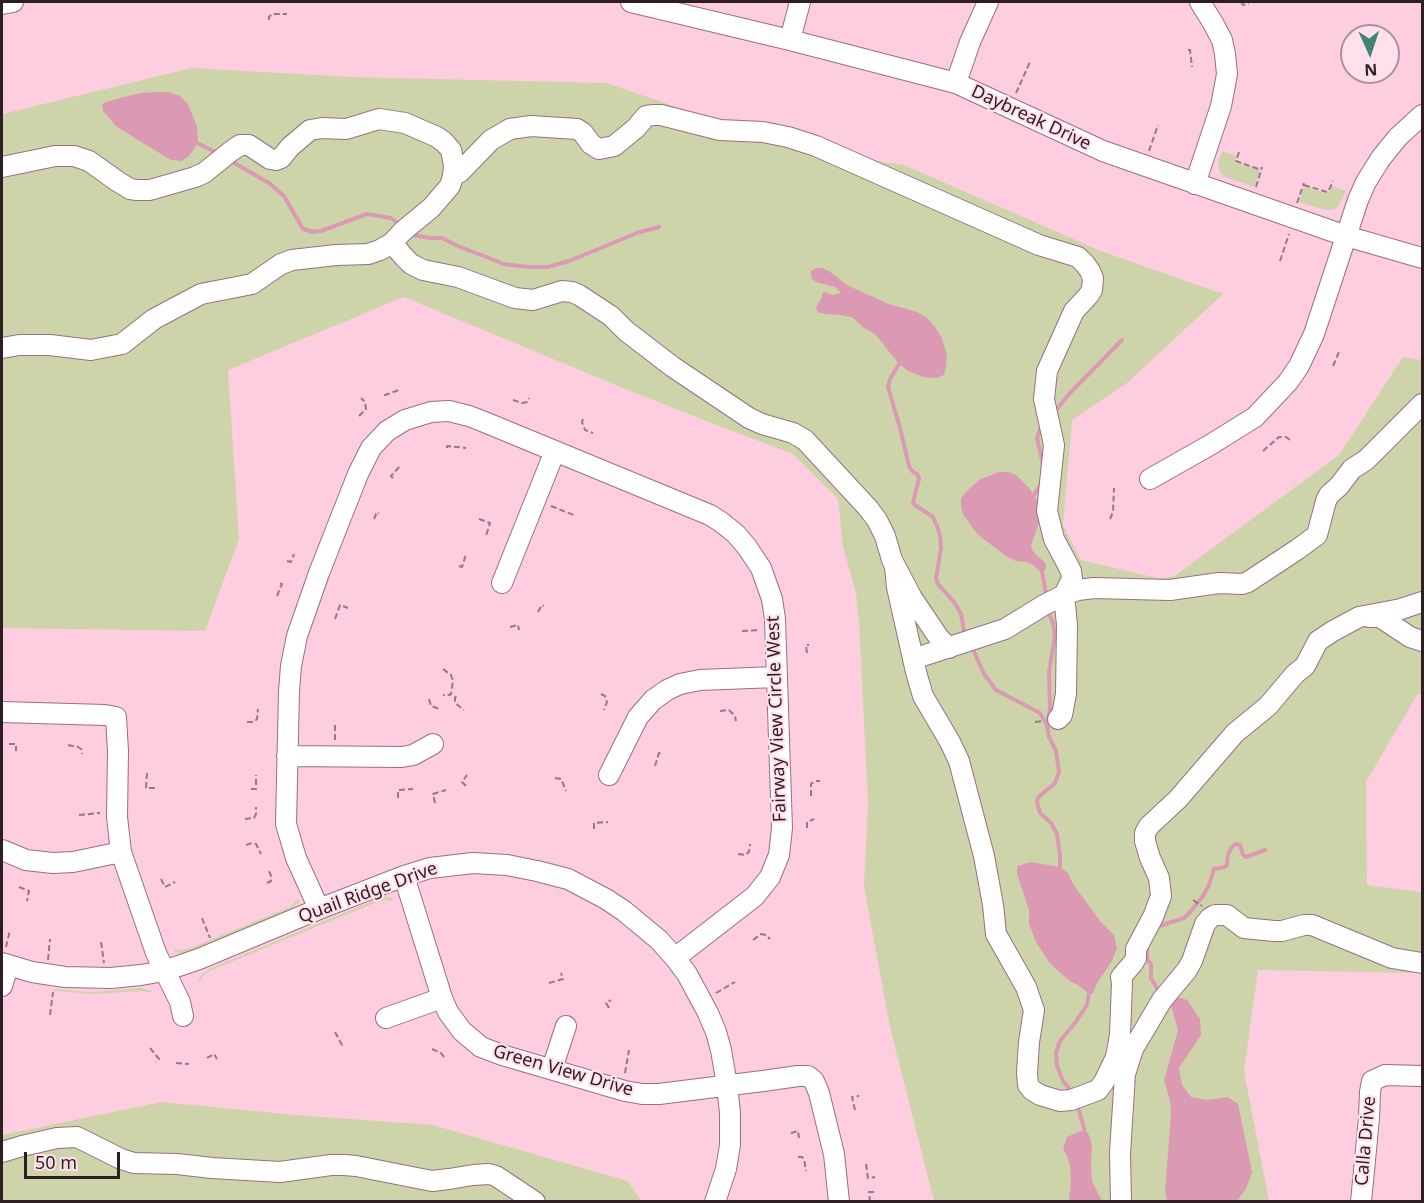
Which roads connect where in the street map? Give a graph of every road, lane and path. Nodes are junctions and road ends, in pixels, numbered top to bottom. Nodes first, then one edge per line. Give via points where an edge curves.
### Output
1 (14, 2) edge
2 (632, 2) edge
3 (800, 2) edge
4 (988, 2) edge
5 (1200, 2) edge
6 (1241, 2) edge
7 (1249, 3) edge
8 (2, 4) edge
9 (287, 14) dead end
10 (269, 20) dead end
11 (790, 40) junction
12 (1188, 50) dead end
13 (1030, 62) dead end
14 (1192, 67) dead end
15 (956, 84) junction
16 (1014, 97) dead end
17 (1422, 116) edge
18 (1158, 126) dead end
19 (1148, 152) dead end
20 (1239, 152) dead end
21 (2, 167) edge
22 (453, 176) junction
23 (1333, 181) dead end
24 (1194, 184) junction
25 (1255, 189) dead end
26 (1297, 203) dead end
27 (1288, 234) dead end
28 (1346, 236) junction
29 (392, 243) junction
30 (1422, 258) edge
31 (1280, 261) dead end
32 (2, 348) edge
33 (1341, 353) dead end
34 (1332, 366) dead end
35 (399, 390) dead end
36 (385, 394) dead end
37 (361, 398) dead end
38 (529, 398) dead end
39 (513, 400) dead end
40 (1422, 404) edge
41 (359, 416) dead end
42 (584, 418) dead end
43 (593, 433) dead end
44 (1290, 440) dead end
45 (447, 448) dead end
46 (466, 448) dead end
47 (555, 451) junction
48 (1263, 451) dead end
49 (401, 465) dead end
50 (393, 477) dead end
51 (1150, 479) dead end
52 (1114, 489) dead end
53 (548, 505) dead end
54 (379, 513) dead end
55 (576, 516) dead end
56 (374, 519) dead end
57 (479, 519) dead end
58 (1110, 519) dead end
59 (486, 536) dead end
60 (294, 554) dead end
61 (466, 554) dead end
62 (287, 561) dead end
63 (459, 566) dead end
64 (895, 567) junction
65 (279, 583) dead end
66 (502, 583) dead end
67 (1064, 595) junction
68 (277, 596) dead end
69 (1422, 602) edge
70 (544, 606) dead end
71 (348, 608) dead end
72 (538, 612) dead end
73 (1359, 617) junction
74 (335, 619) dead end
75 (510, 627) dead end
76 (519, 630) dead end
77 (762, 630) dead end
78 (742, 631) dead end
79 (1422, 641) edge
80 (961, 644) junction
81 (809, 645) dead end
82 (807, 653) dead end
83 (913, 659) junction
84 (443, 669) dead end
85 (776, 677) junction
86 (601, 694) dead end
87 (443, 695) dead end
88 (456, 696) dead end
89 (429, 699) dead end
90 (440, 708) dead end
91 (258, 709) dead end
92 (464, 710) dead end
93 (604, 710) dead end
94 (720, 711) dead end
95 (2, 712) edge
96 (1058, 719) dead end
97 (736, 721) dead end
98 (247, 722) dead end
99 (335, 722) dead end
100 (9, 744) dead end
101 (334, 744) dead end
102 (433, 744) dead end
103 (68, 745) dead end
104 (16, 751) dead end
105 (82, 754) dead end
106 (662, 754) dead end
107 (287, 756) junction
108 (655, 766) dead end
109 (147, 773) dead end
110 (256, 775) dead end
111 (467, 775) dead end
112 (609, 775) dead end
113 (555, 778) dead end
114 (820, 781) dead end
115 (466, 786) dead end
116 (156, 788) dead end
117 (251, 789) dead end
118 (413, 789) dead end
119 (446, 790) dead end
120 (566, 790) dead end
121 (811, 796) dead end
122 (398, 798) dead end
123 (435, 803) dead end
124 (256, 807) dead end
125 (104, 812) dead end
126 (79, 815) dead end
127 (245, 819) dead end
128 (814, 819) dead end
129 (608, 822) dead end
130 (807, 828) dead end
131 (594, 829) dead end
132 (750, 844) dead end
133 (246, 846) dead end
134 (2, 850) edge
135 (121, 852) junction
136 (738, 854) dead end
137 (261, 855) dead end
138 (268, 869) dead end
139 (404, 876) junction
140 (162, 879) dead end
141 (175, 882) dead end
142 (267, 883) dead end
143 (19, 887) dead end
144 (1193, 900) dead end
145 (27, 901) dead end
146 (1204, 908) dead end
147 (320, 909) junction
148 (202, 918) dead end
149 (10, 930) dead end
150 (210, 938) dead end
151 (50, 939) dead end
152 (770, 939) dead end
153 (753, 940) dead end
154 (101, 942) dead end
155 (675, 958) junction
156 (5, 959) edge
157 (48, 963) dead end
158 (104, 963) dead end
159 (1422, 963) edge
160 (164, 971) junction
161 (561, 973) dead end
162 (735, 982) dead end
163 (549, 983) dead end
164 (2, 986) edge
165 (53, 992) dead end
166 (716, 993) dead end
167 (442, 998) junction
168 (611, 1000) dead end
169 (609, 1008) dead end
170 (51, 1016) dead end
171 (183, 1016) dead end
172 (386, 1018) dead end
173 (566, 1026) dead end
174 (335, 1032) dead end
175 (340, 1046) dead end
176 (150, 1048) dead end
177 (432, 1049) dead end
178 (629, 1050) dead end
179 (207, 1058) dead end
180 (217, 1059) dead end
181 (444, 1059) dead end
182 (156, 1062) dead end
183 (176, 1063) dead end
184 (189, 1064) dead end
185 (552, 1069) junction
186 (1118, 1071) junction
187 (1422, 1076) edge
188 (624, 1077) dead end
189 (727, 1085) junction
190 (859, 1096) dead end
191 (855, 1110) dead end
192 (791, 1133) dead end
193 (800, 1138) dead end
194 (2, 1152) edge
195 (798, 1157) dead end
196 (866, 1164) dead end
197 (806, 1171) dead end
198 (875, 1177) dead end
199 (876, 1192) dead end
200 (535, 1202) edge
201 (715, 1202) edge
202 (839, 1202) edge
203 (870, 1202) edge
204 (1121, 1202) edge
205 (1361, 1202) edge

1 - 8 street
2 - 11 street, Daybreak Drive
3 - 11 street
4 - 15 street
5 - 24 street via 1222,40 1227,74 1221,106
6 - 7 path
9 - 10 path via 272,14
11 - 15 street, Daybreak Drive
12 - 14 path
13 - 16 path
15 - 24 street, Daybreak Drive via 1103,152
17 - 28 street via 1381,158 1366,182
18 - 19 path
20 - 25 path via 1236,161 1262,168
21 - 22 street via 74,156 89,160 130,189 145,190 204,173 240,145 249,145 276,160 310,130 346,129 379,119 405,123 444,142 451,150
22 - 29 street via 432,208
22 - 67 street via 491,140 510,129 577,129 599,149 614,146 646,117 661,115 720,130 788,137 831,152 1040,245 1078,257 1093,278 1092,290 1074,311 1047,370 1044,399 1054,445 1047,511 1072,579
23 - 26 path via 1327,192 1304,184
24 - 28 street, Daybreak Drive
27 - 31 path
28 - 30 street, Daybreak Drive
28 - 51 street via 1314,334 1299,366 1282,389 1255,417
29 - 32 street via 369,254 281,264 252,284 201,294 154,319 122,344 91,350 50,345
29 - 64 street via 411,264 423,270 458,277 515,298 532,300 562,291 579,294 664,361 743,414 800,437 810,445 868,508 882,529
33 - 34 path
35 - 36 path
37 - 41 path via 366,409
38 - 39 path via 522,403
40 - 67 street via 1329,495 1317,535 1248,582 1170,590 1094,588
42 - 43 path via 585,430
44 - 48 path via 1279,437
45 - 46 path
47 - 66 street
47 - 85 street, Fairway View Circle West via 694,507 736,534 761,568 772,599
47 - 107 street, Fairway View Circle West via 449,411 405,420 375,442 358,474 300,624 290,679
49 - 50 path
52 - 58 path
53 - 55 path
54 - 56 path
57 - 59 path via 490,523
60 - 62 path via 291,562
61 - 63 path via 462,567
64 - 80 street via 939,638
64 - 83 street
65 - 68 path via 282,584
67 - 80 street via 1005,629
67 - 96 street via 1066,694
69 - 73 street
70 - 72 path
71 - 74 path via 340,605
73 - 79 street via 1380,617
73 - 186 street via 1318,641 1305,666 1235,734 1144,833 1161,896 1122,983
75 - 76 path via 518,625
77 - 78 path
80 - 83 street
81 - 82 path
83 - 186 street via 923,696 959,761 984,856 996,934 1026,987 1034,1010 1028,1085 1040,1095 1071,1100 1098,1090
84 - 87 path via 453,681 451,694
85 - 112 street via 700,680 667,690 638,717
85 - 155 street, Fairway View Circle West via 782,835 776,865 751,900
86 - 93 path via 607,702
88 - 92 path via 455,703
89 - 90 path via 431,706
91 - 98 path via 257,719
94 - 97 path via 729,710
95 - 135 street via 116,717
99 - 101 path
100 - 104 path via 16,744
102 - 107 street via 413,755 394,758
103 - 105 path via 78,747
106 - 108 path via 659,753
107 - 147 street, Fairway View Circle West via 287,829
109 - 116 path via 146,788
110 - 117 path via 256,789
111 - 115 path via 462,782
113 - 120 path via 561,779
114 - 121 path via 811,784
118 - 122 path via 398,790
119 - 123 path via 433,794
124 - 127 path via 254,818
125 - 126 path
128 - 130 path via 807,822
129 - 131 path via 594,824
132 - 136 path via 749,852
133 - 137 path via 256,844
134 - 135 street via 26,860 53,863
135 - 160 street
138 - 142 path via 272,878
139 - 147 street, Quail Ridge Drive
139 - 155 street, Quail Ridge Drive via 430,868 473,863 507,865 568,879 624,911
139 - 167 street, Green View Drive
140 - 141 path via 165,887
143 - 145 path via 29,891
144 - 146 path
147 - 160 street, Quail Ridge Drive
148 - 150 path
149 - 156 path
151 - 157 path
152 - 153 path via 762,934
154 - 158 path
155 - 189 street, Quail Ridge Drive via 712,1022
156 - 160 street, Quail Ridge Drive via 47,975 123,977
156 - 164 street
159 - 186 street via 1392,958 1312,925 1282,931 1244,928 1227,915 1215,915 1205,924 1187,970 1162,1000
160 - 171 street
161 - 163 path via 563,979
162 - 166 path
165 - 170 path
167 - 172 street
167 - 185 street, Green View Drive via 458,1026 481,1047
168 - 169 path via 606,1003
173 - 185 street
174 - 175 path
176 - 182 path via 159,1059
177 - 181 path
178 - 188 path
179 - 180 path via 214,1054
183 - 184 path
185 - 189 street, Green View Drive via 642,1094
186 - 204 street
187 - 205 street, Calla Drive via 1386,1075 1372,1081
189 - 201 street, Quail Ridge Drive via 730,1145
189 - 202 street, Green View Drive via 798,1076 814,1081 834,1154
190 - 191 path via 852,1097
192 - 193 path via 798,1131
194 - 200 street via 77,1137 134,1163 279,1172 344,1165 432,1181 489,1174
195 - 197 path via 804,1159
196 - 198 path via 868,1178
199 - 203 path via 869,1192

